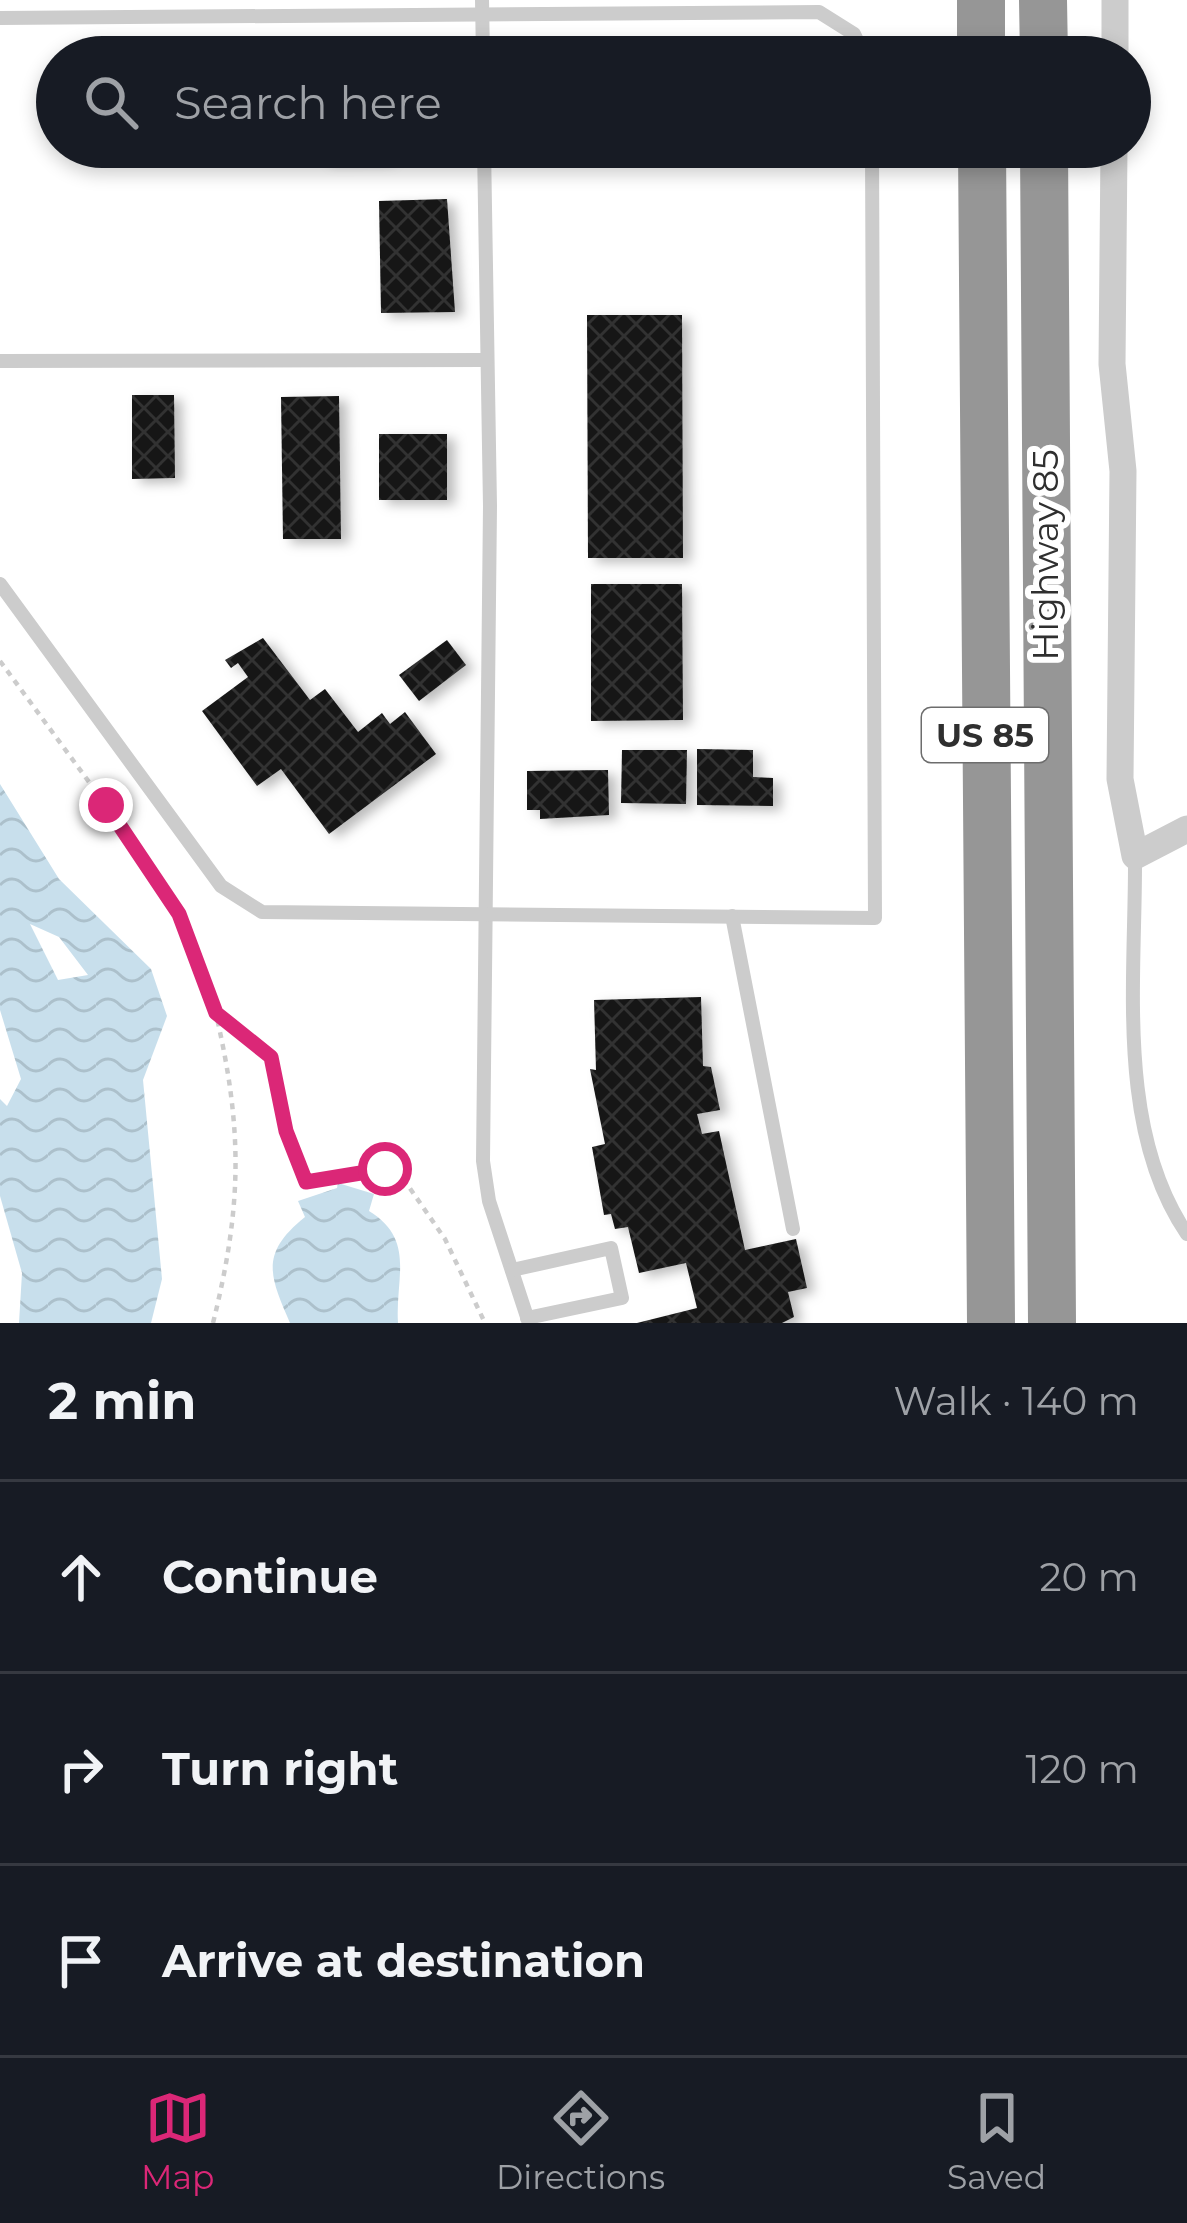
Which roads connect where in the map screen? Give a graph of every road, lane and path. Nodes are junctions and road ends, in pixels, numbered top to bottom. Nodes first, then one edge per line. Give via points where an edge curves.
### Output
1 (981, 0) edge
2 (1043, 0) edge
3 (1115, 0) edge
4 (745, 6) edge
5 (482, 8) edge
6 (0, 18) edge
7 (855, 36) edge
8 (981, 36) edge
9 (1044, 36) edge
10 (1115, 36) edge
11 (484, 168) edge
12 (872, 168) edge
13 (982, 168) edge
14 (1044, 168) edge
15 (1114, 168) edge
16 (486, 360) junction
17 (0, 361) edge
18 (0, 584) edge
19 (0, 662) edge
20 (1187, 829) edge
21 (1136, 856) junction
22 (485, 913) junction
23 (731, 916) junction
24 (216, 1013) junction
25 (793, 1229) dead end
26 (1187, 1234) edge
27 (512, 1270) junction
28 (528, 1320) edge
29 (213, 1323) edge
30 (485, 1323) edge
31 (991, 1323) edge
32 (1052, 1323) edge

1 - 8 highway
2 - 9 highway
3 - 10 street
4 - 5 lane
4 - 7 lane via 819,12
5 - 6 lane
11 - 16 lane
12 - 23 lane via 875,918
13 - 31 highway, Highway 85 / US 85
14 - 32 highway, Highway 85 / US 85
15 - 21 street via 1112,364 1123,471 1120,779
16 - 17 lane
16 - 22 lane
18 - 22 lane via 220,886 249,907
19 - 24 path via 159,878
20 - 21 street
21 - 26 lane via 1135,1049 1155,1161
22 - 23 lane
22 - 27 lane via 483,1160
23 - 25 lane
24 - 29 path via 233,1095 237,1176 236,1226
24 - 30 path via 271,1057 306,1182 350,1171 400,1174 446,1239
27 - 28 lane
27 - 28 lane via 611,1248 622,1298

